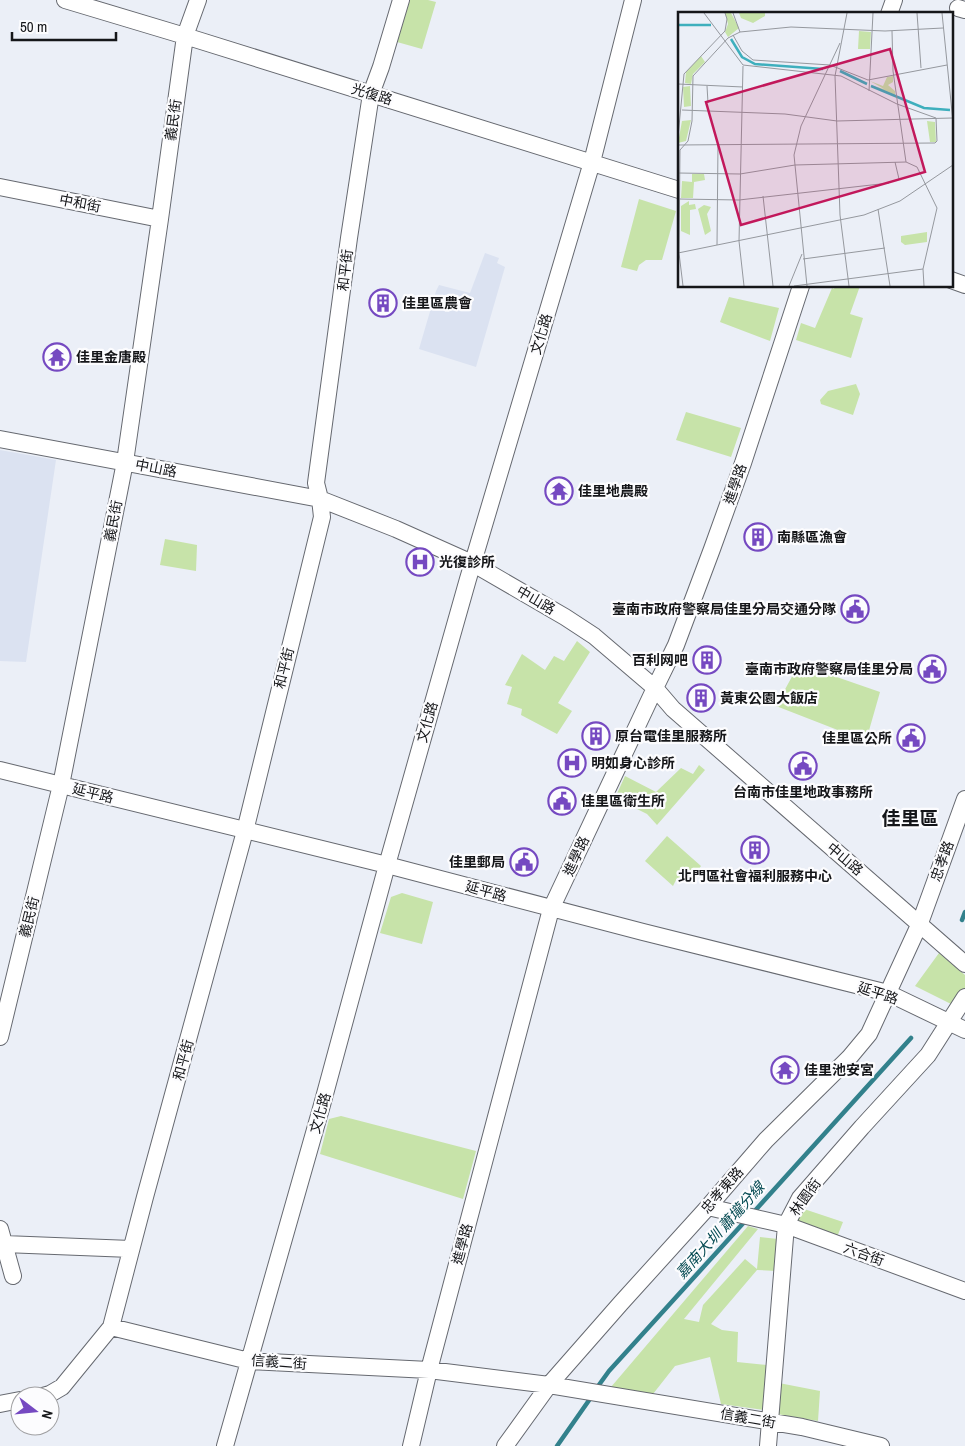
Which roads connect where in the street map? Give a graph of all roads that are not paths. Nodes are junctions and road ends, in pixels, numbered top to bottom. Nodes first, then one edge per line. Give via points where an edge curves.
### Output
1 (65, 0) edge
2 (198, 0) edge
3 (401, 0) edge
4 (632, 0) edge
5 (185, 36) junction
6 (371, 94) junction
7 (592, 162) junction
8 (0, 186) edge
9 (678, 190) edge
10 (160, 219) junction
11 (952, 280) edge
12 (965, 285) edge
13 (799, 288) edge
14 (0, 439) edge
15 (125, 462) junction
16 (320, 499) junction
17 (472, 563) junction
18 (654, 688) junction
19 (0, 770) edge
20 (61, 786) junction
21 (965, 799) edge
22 (245, 831) junction
23 (386, 866) junction
24 (551, 909) junction
25 (920, 923) junction
26 (965, 964) edge
27 (888, 993) junction
28 (965, 997) edge
29 (950, 1023) junction
30 (965, 1030) edge
31 (0, 1037) edge
32 (708, 1207) junction
33 (786, 1226) junction
34 (2, 1236) edge
35 (131, 1249) junction
36 (13, 1276) dead end
37 (965, 1291) edge
38 (111, 1327) junction
39 (249, 1361) junction
40 (429, 1370) junction
41 (549, 1385) junction
42 (60, 1388) edge
43 (770, 1422) junction
44 (225, 1446) edge
45 (410, 1446) edge
46 (505, 1446) edge
47 (768, 1446) edge
48 (881, 1446) edge

1 - 5 street, 光復路
2 - 5 street, 義民街
3 - 6 street, 和平街
4 - 7 street, 文化路
5 - 6 street, 光復路
5 - 10 street, 義民街
6 - 7 street, 光復路
6 - 16 street, 和平街 via 316,483
7 - 9 street, 光復路
7 - 17 street, 文化路
8 - 10 street, 中和街
10 - 15 street, 義民街
11 - 12 street
13 - 18 street, 進學路 via 712,549 676,645
14 - 15 street, 中山路
15 - 16 street, 中山路
15 - 20 street, 義民街
16 - 17 street, 中山路
16 - 22 street, 和平街 via 322,517
17 - 18 street, 中山路 via 594,636
17 - 23 street, 文化路
18 - 24 street, 進學路
18 - 25 street, 中山路 via 673,709
19 - 20 street, 延平路
20 - 22 street, 延平路
20 - 31 street, 義民街
21 - 25 street, 忠孝路
22 - 23 street, 延平路
22 - 35 street, 和平街
23 - 24 street, 延平路
23 - 39 street, 文化路
24 - 27 street, 延平路
24 - 40 street, 進學路
25 - 26 street, 中山路
25 - 27 street, 忠孝東路
27 - 29 street, 延平路
27 - 32 street, 忠孝東路 via 869,1034 849,1058 766,1140
28 - 29 street, 林園街
29 - 30 street, 延平路
29 - 33 street, 林園街 via 928,1055 800,1198
32 - 33 street, 六合街
32 - 41 street, 忠孝東路
33 - 37 street, 六合街
33 - 43 street, 林園街
34 - 35 street
34 - 36 street
35 - 38 street, 和平街
38 - 39 street, 信義二街
38 - 42 street
39 - 40 street, 信義二街
39 - 44 street, 文化路
40 - 41 street, 信義二街
40 - 45 street, 進學路
41 - 43 street, 信義二街
41 - 46 street, 忠孝東路
43 - 47 street, 林園街
43 - 48 street, 信義二街

